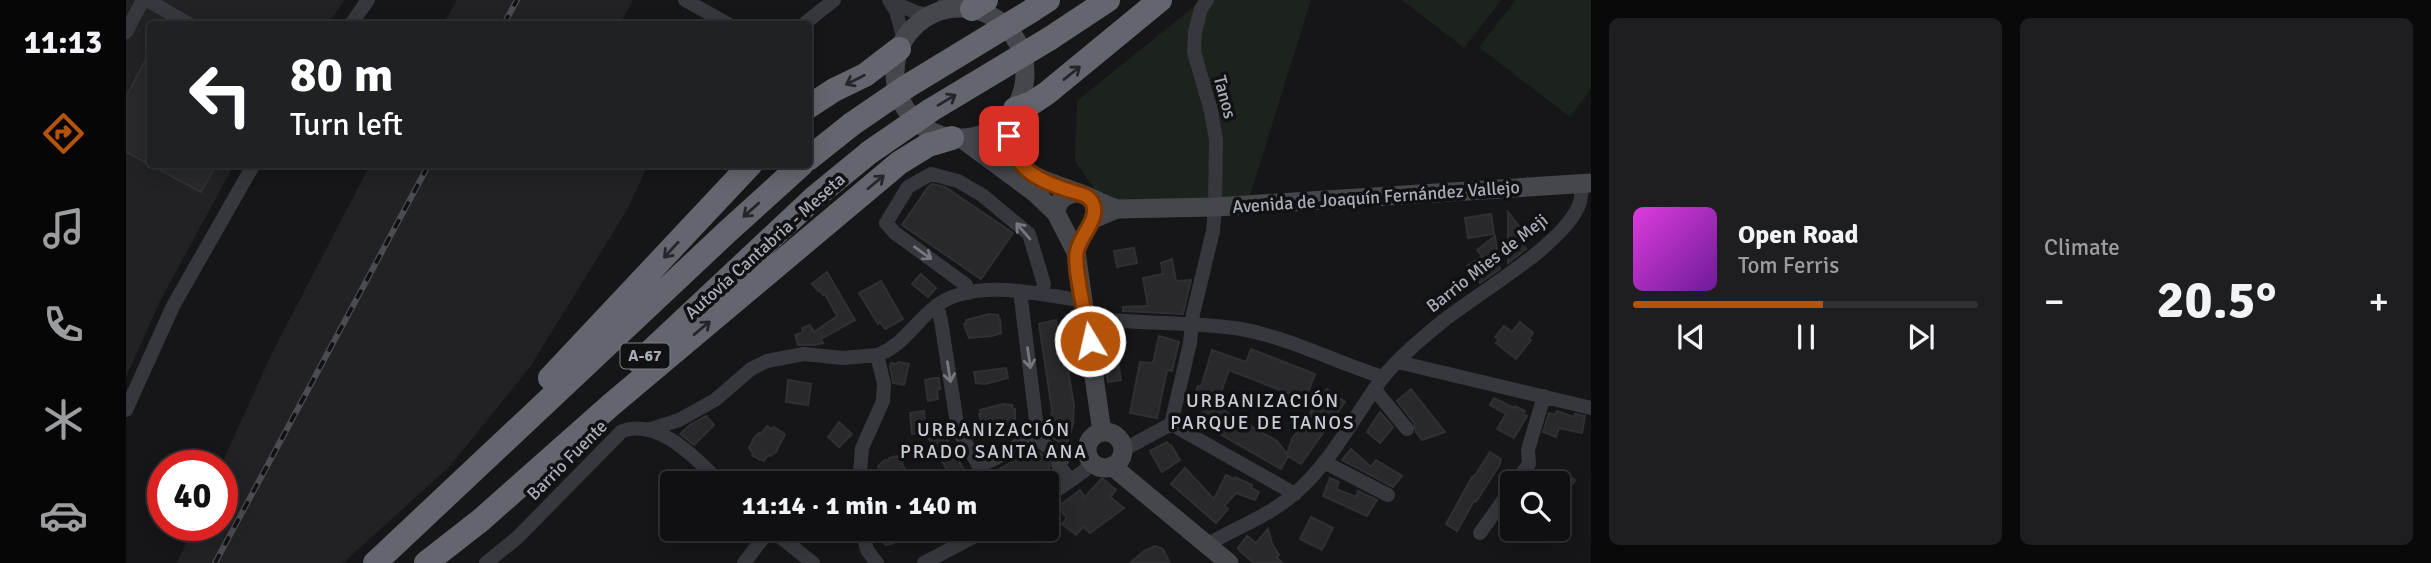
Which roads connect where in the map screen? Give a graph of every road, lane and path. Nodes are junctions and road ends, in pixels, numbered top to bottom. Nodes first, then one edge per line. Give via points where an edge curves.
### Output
1 (145, 0) edge
2 (368, 0) edge
3 (685, 0) edge
4 (834, 0) edge
5 (1108, 0) edge
6 (1160, 0) edge
7 (1207, 0) edge
8 (890, 1) edge
9 (977, 5) edge
10 (1039, 5) edge
11 (938, 9) edge
12 (184, 21) edge
13 (353, 21) edge
14 (723, 21) edge
15 (808, 21) edge
16 (126, 33) edge
17 (901, 45) junction
18 (812, 104) edge
19 (1012, 113) junction
20 (956, 138) junction
21 (812, 156) edge
22 (252, 168) edge
23 (747, 168) edge
24 (798, 168) edge
25 (1586, 183) edge
26 (1082, 195) junction
27 (1215, 207) junction
28 (1117, 209) junction
29 (1060, 221) junction
30 (1089, 224) junction
31 (1076, 253) junction
32 (1020, 291) junction
33 (969, 293) junction
34 (1042, 294) junction
35 (937, 305) junction
36 (1084, 309) junction
37 (1192, 326) junction
38 (877, 355) junction
39 (1398, 362) junction
40 (1379, 383) junction
41 (1544, 396) junction
42 (1591, 408) edge
43 (126, 410) edge
44 (1171, 424) junction
45 (651, 429) junction
46 (1407, 429) dead end
47 (1102, 432) junction
48 (1030, 433) junction
49 (1118, 458) junction
50 (1092, 462) junction
51 (1324, 462) junction
52 (980, 466) junction
53 (708, 471) edge
54 (860, 471) edge
55 (983, 471) edge
56 (1524, 471) edge
57 (1071, 480) junction
58 (1059, 489) edge
59 (1295, 494) junction
60 (1388, 495) dead end
61 (1500, 505) edge
62 (1480, 533) dead end
63 (761, 541) edge
64 (785, 541) edge
65 (865, 541) edge
66 (965, 541) edge
67 (1207, 545) junction
68 (363, 563) edge
69 (375, 563) edge
70 (425, 563) edge
71 (486, 563) edge
72 (744, 563) edge
73 (813, 563) edge
74 (877, 563) edge
75 (924, 563) edge
76 (1229, 563) edge

1 - 12 street
1 - 16 street
2 - 13 street
3 - 14 street
4 - 15 street
70 -> 5 highway, Autovía Cantabria - Meseta / A-67, bridge via 795,215 870,152
19 -> 6 highway via 1047,93
7 - 27 street, Tanos via 1195,32 1194,52 1216,140
8 - 11 street via 918,13
8 - 17 street
9 - 11 street
9 - 19 street via 1007,28 1020,48 1025,72
10 - 21 highway, Autovía Cantabria - Meseta, bridge via 906,87
11 - 17 street via 916,25
17 -> 18 highway via 865,75
17 - 20 street via 894,68 895,87 905,109 929,131
19 - 20 street via 986,133
19 - 26 street via 1012,149 1023,167 1038,179
20 - 29 street via 1034,192
70 -> 20 highway via 899,163 928,145
22 - 43 street via 173,306
23 -> 68 highway via 513,417
24 -> 69 highway, Autovía Cantabria - Meseta / A-67
25 - 27 street, Avenida de Joaquín Fernández Vallejo
25 - 39 street, Barrio Mies de Meji via 1579,206 1561,231 1443,321
26 - 28 street
26 - 29 street via 1069,194 1060,200
26 - 30 street via 1094,209
27 - 28 street, Avenida de Joaquín Fernández Vallejo
27 - 37 street, Tanos
28 - 30 street
29 - 30 street via 1076,232
29 - 31 street
30 - 31 street
31 - 36 street
32 - 33 street
32 - 34 street
32 -> 48 street via 1036,414
34 -> 33 street via 1044,284 1029,234 982,195 958,181 931,174 908,187 886,223 966,285
33 - 35 street
34 - 36 street
35 - 38 street via 900,343
35 -> 52 street via 958,430
36 - 37 street via 1138,323
36 - 47 street
37 - 40 street via 1269,335 1308,348
37 - 44 street
38 - 45 street, Barrio Fuente via 804,354 767,361 715,400
38 - 54 street via 883,401 863,448
39 - 40 street, Barrio Mies de Meji
39 - 41 street
40 - 46 street
40 - 51 street, Barrio Mies de Meji
41 - 42 street
41 - 56 street
44 - 49 street
44 - 59 street
45 - 53 street via 676,443
45 - 71 street, Barrio Fuente via 622,431 518,537
47 - 49 street via 1119,439
47 - 50 street via 1087,447
48 - 52 street via 1016,447
48 - 57 street via 1063,459 1058,465
49 - 50 street via 1104,468
49 - 67 street
50 - 57 street
51 - 59 street, Barrio Mies de Meji
51 - 60 street
52 - 55 street
57 - 58 street
59 - 67 street, Barrio Mies de Meji
61 - 62 street
63 - 72 street
64 - 73 street
65 - 74 street
66 - 75 street
67 - 76 street

